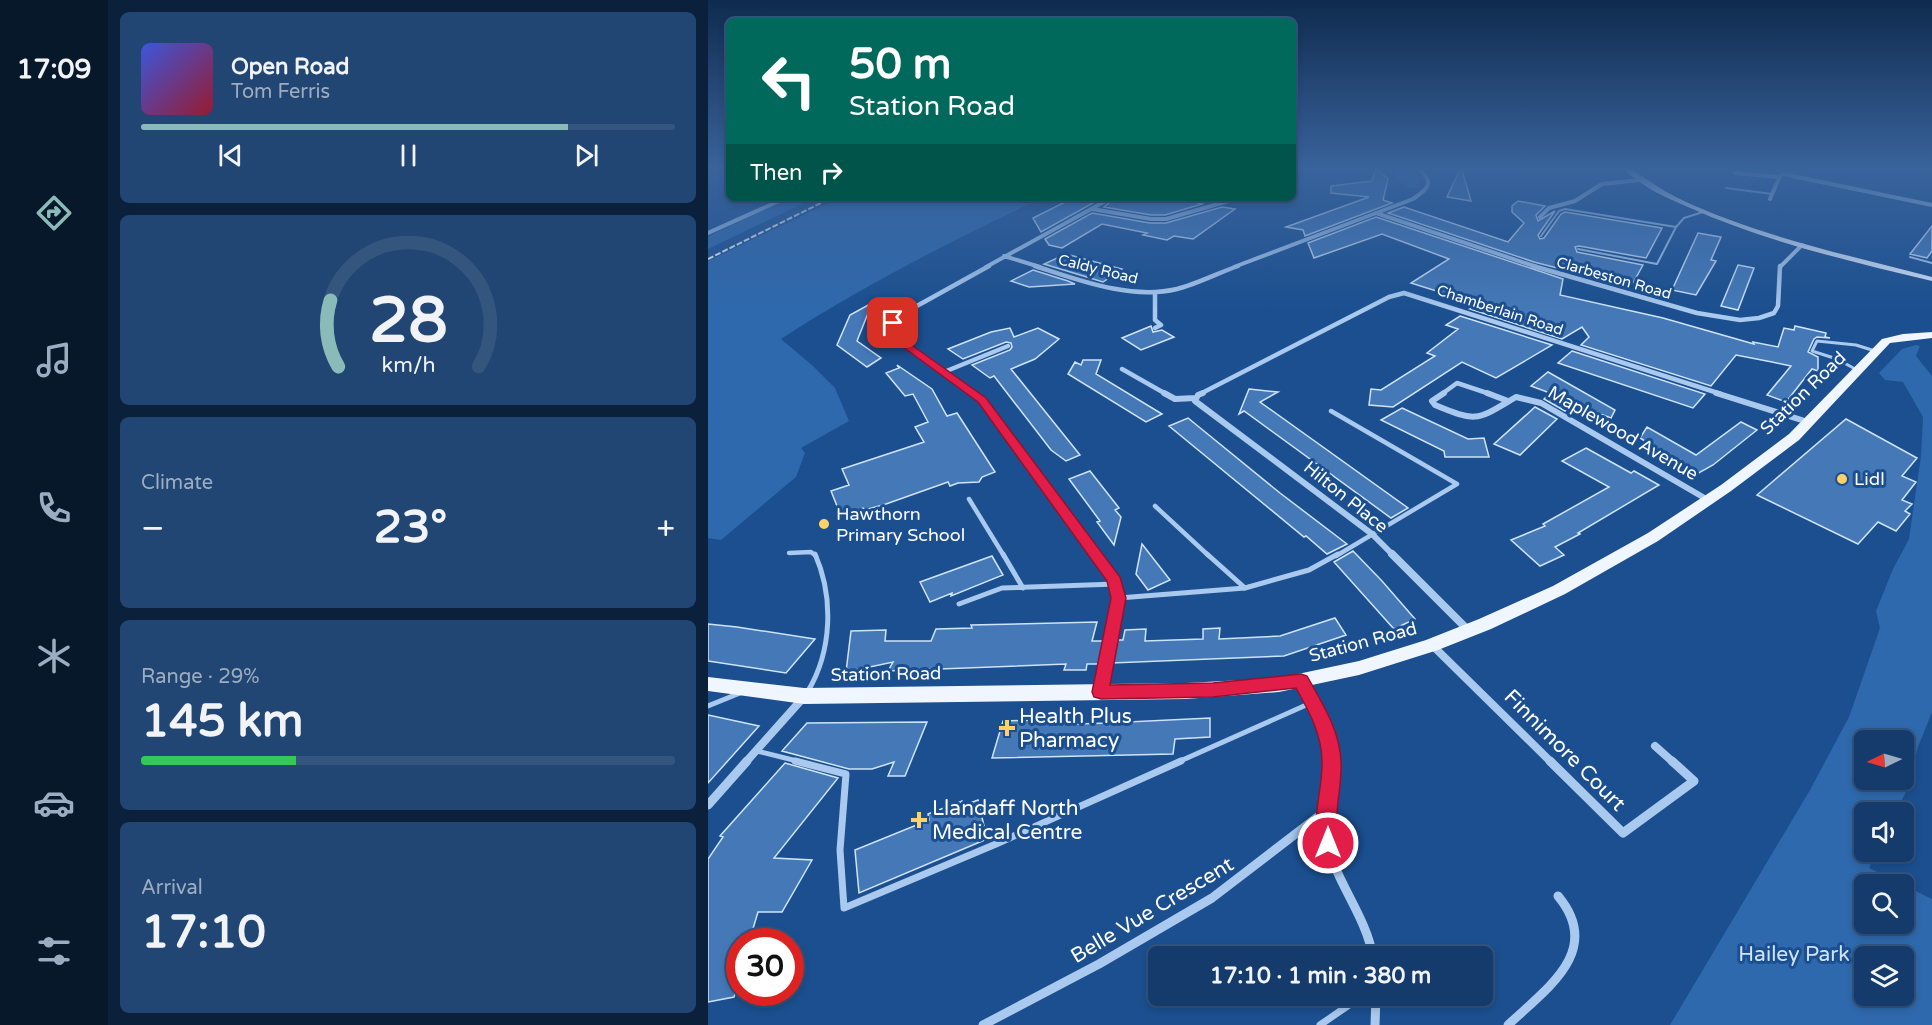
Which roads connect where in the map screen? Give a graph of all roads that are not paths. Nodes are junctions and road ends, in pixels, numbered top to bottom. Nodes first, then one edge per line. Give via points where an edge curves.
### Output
1 (748, 215) edge
2 (1080, 215) edge
3 (1126, 215) edge
4 (1180, 215) edge
5 (1371, 215) edge
6 (1381, 215) edge
7 (1542, 215) edge
8 (1556, 215) edge
9 (1605, 215) edge
10 (1694, 215) edge
11 (1712, 215) edge
12 (1540, 217) dead end
13 (1676, 227) junction
14 (708, 233) edge
15 (1541, 236) dead end
16 (1802, 245) junction
17 (1578, 249) dead end
18 (1004, 256) junction
19 (1910, 257) dead end
20 (1932, 263) edge
21 (1932, 279) edge
22 (1155, 292) junction
23 (1155, 328) dead end
24 (1932, 335) edge
25 (1008, 346) dead end
26 (1875, 351) junction
27 (1122, 369) dead end
28 (1857, 370) junction
29 (944, 372) junction
30 (1196, 397) junction
31 (1508, 401) junction
32 (1331, 411) dead end
33 (1809, 423) junction
34 (969, 499) dead end
35 (1708, 500) junction
36 (1155, 506) dead end
37 (1372, 534) junction
38 (789, 553) dead end
39 (1116, 584) junction
40 (1023, 588) junction
41 (1245, 588) junction
42 (1119, 598) junction
43 (959, 604) dead end
44 (1469, 631) junction
45 (1432, 645) junction
46 (1301, 681) junction
47 (708, 684) edge
48 (745, 690) junction
49 (1101, 692) junction
50 (804, 696) junction
51 (1313, 702) junction
52 (708, 706) edge
53 (1655, 746) dead end
54 (757, 751) junction
55 (708, 805) edge
56 (1328, 809) junction
57 (1558, 896) dead end
58 (1370, 946) edge
59 (1348, 1006) edge
60 (1376, 1006) edge
61 (983, 1025) edge
62 (1320, 1025) edge
63 (1375, 1025) edge
64 (1508, 1025) edge

1 - 14 street
2 - 18 street
3 - 4 street via 1151,219
5 - 22 street, Caldy Road via 1186,287
6 - 16 street, Clarbeston Road via 1554,273 1729,319 1774,313 1778,306 1780,266
7 - 12 street
8 - 15 lane
9 - 13 lane
10 - 13 lane
11 - 16 street
13 - 17 lane via 1658,264
16 - 21 street
18 - 22 street, Caldy Road via 1120,290
18 - 29 street via 893,323 891,334
19 - 20 lane
22 - 23 street via 1155,320 1161,325
24 - 26 main road, Station Road via 1893,339
25 - 29 street
26 - 28 main road, Station Road
26 - 28 lane via 1817,341 1812,351
27 - 30 street, Hilton Place via 1175,399
28 - 33 main road, Station Road
29 - 39 street via 982,400
30 - 33 street, Chamberlain Road via 1389,297 1404,293
30 - 37 street, Hilton Place
31 - 31 street via 1468,419 1432,401 1457,383
31 - 35 street, Maplewood Avenue via 1521,397 1551,407
32 - 37 lane via 1456,484
33 - 35 main road, Station Road
34 - 40 lane
35 - 44 main road, Station Road via 1585,576
36 - 41 lane
37 - 41 lane via 1320,566
37 - 44 street, Hilton Place
38 - 50 lane via 816,555 829,623 821,669
39 - 40 lane
39 - 42 street
40 - 43 lane via 993,590
41 - 42 lane
42 - 49 street
44 - 45 main road, Station Road
45 - 46 main road, Station Road
45 - 53 street, Finnimore Court via 1623,833 1694,781
46 - 49 main road, Station Road via 1213,690
46 - 51 street
47 - 48 main road, Station Road
48 - 50 main road, Station Road
48 - 52 lane
49 - 50 main road, Station Road
50 - 54 street
51 - 54 lane via 844,908 840,850 846,774
51 - 56 street via 1329,739 1332,762
54 - 55 street
56 - 58 street via 1328,843 1334,863
56 - 61 street, Belle Vue Crescent via 1213,898
57 - 64 street via 1572,915 1576,931 1574,951 1565,969
59 - 62 lane
60 - 63 street

